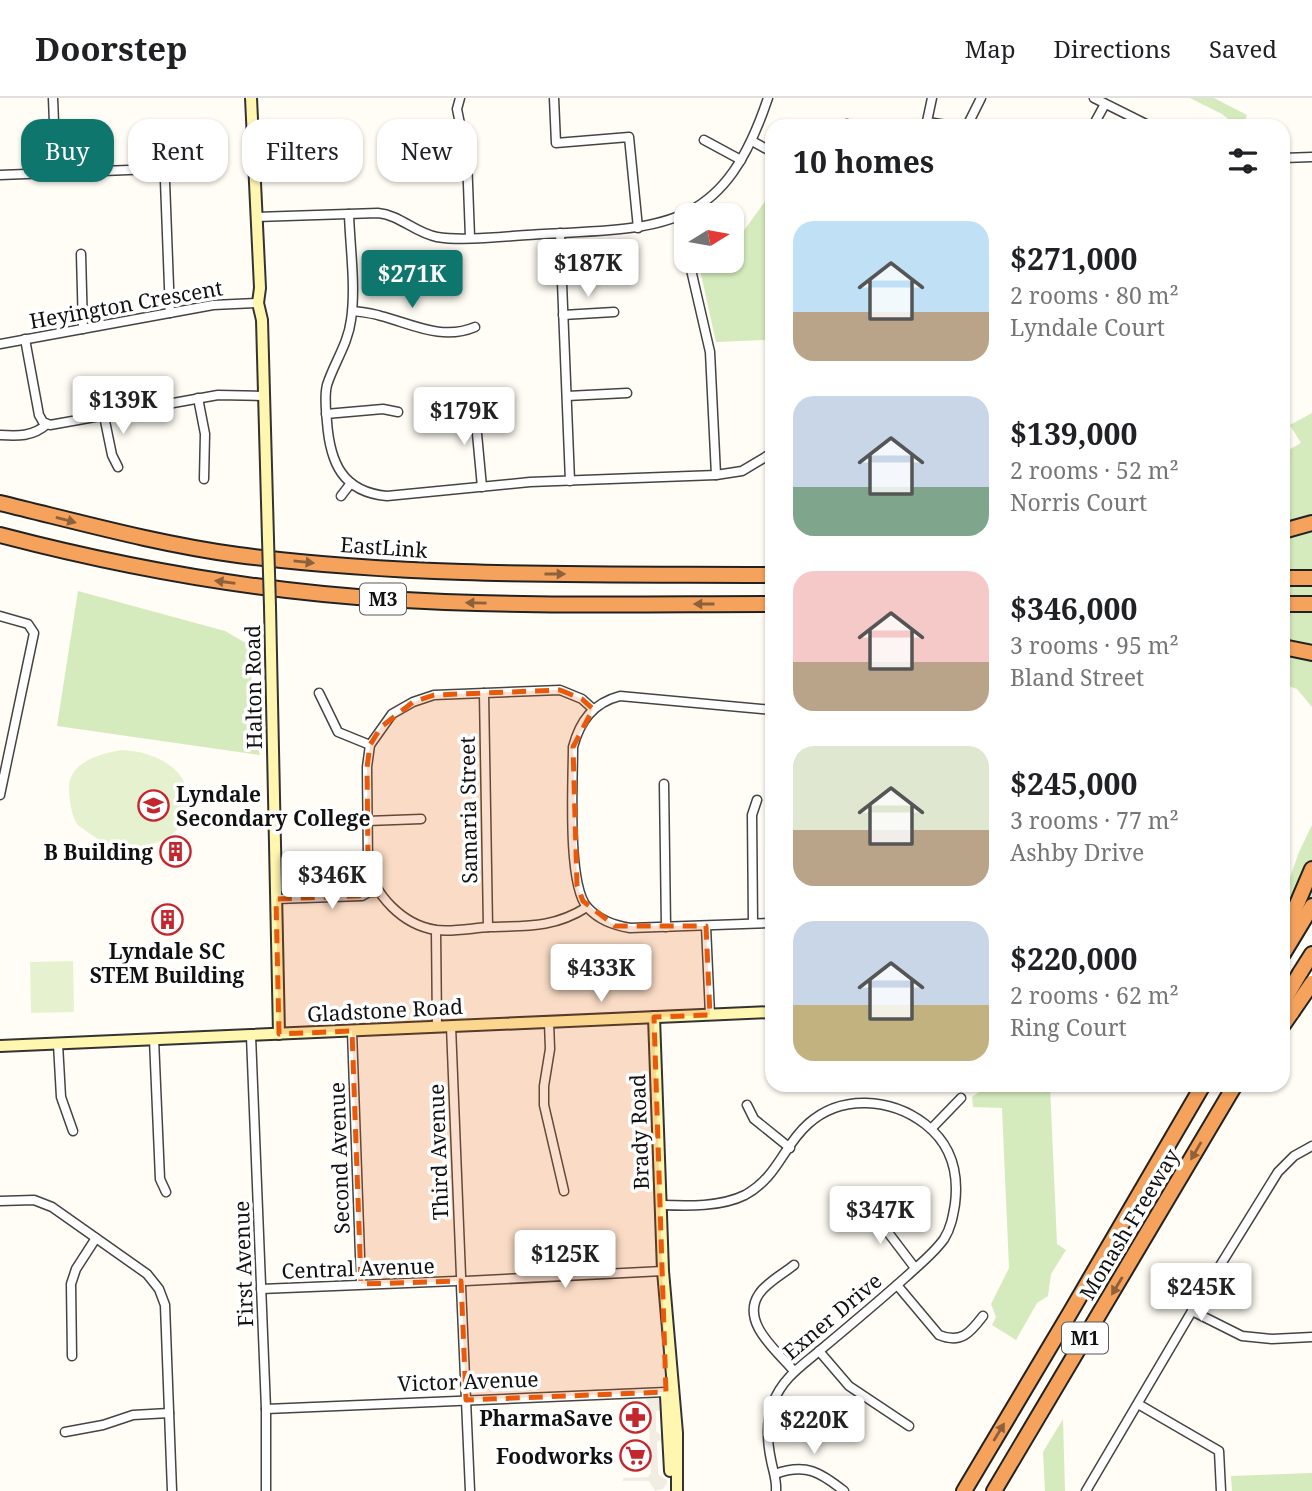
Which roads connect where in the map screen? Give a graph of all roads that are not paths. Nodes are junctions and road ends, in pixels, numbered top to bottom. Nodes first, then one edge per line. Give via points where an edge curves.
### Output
1 (53, 98) edge
2 (251, 98) edge
3 (460, 98) edge
4 (554, 98) edge
5 (768, 98) edge
6 (932, 98) edge
7 (981, 98) edge
8 (1094, 98) edge
9 (1105, 104) junction
10 (54, 119) edge
11 (927, 119) edge
12 (970, 119) edge
13 (1097, 119) edge
14 (1136, 119) edge
15 (704, 140) dead end
16 (751, 141) junction
17 (765, 148) edge
18 (1312, 157) edge
19 (1290, 158) edge
20 (741, 160) junction
21 (114, 171) edge
22 (21, 174) edge
23 (0, 175) edge
24 (703, 203) edge
25 (349, 214) junction
26 (256, 217) junction
27 (674, 218) edge
28 (638, 228) junction
29 (560, 233) junction
30 (470, 237) junction
31 (81, 254) dead end
32 (692, 273) edge
33 (256, 303) junction
34 (353, 310) junction
35 (614, 312) dead end
36 (170, 313) junction
37 (564, 315) junction
38 (475, 327) dead end
39 (83, 329) junction
40 (26, 339) junction
41 (0, 344) edge
42 (627, 393) dead end
43 (263, 396) junction
44 (567, 396) junction
45 (198, 398) junction
46 (478, 410) dead end
47 (398, 412) dead end
48 (326, 414) junction
49 (104, 416) junction
50 (47, 424) junction
51 (0, 435) edge
52 (765, 458) edge
53 (118, 467) dead end
54 (716, 475) junction
55 (204, 479) dead end
56 (570, 481) junction
57 (351, 483) junction
58 (482, 487) junction
59 (341, 496) dead end
60 (0, 503) edge
61 (1312, 523) edge
62 (1290, 529) edge
63 (0, 535) edge
64 (765, 575) edge
65 (1290, 578) edge
66 (1312, 579) edge
67 (765, 604) edge
68 (1290, 604) edge
69 (1312, 604) edge
70 (0, 616) edge
71 (1290, 648) edge
72 (1312, 653) edge
73 (484, 693) junction
74 (319, 694) dead end
75 (593, 709) junction
76 (765, 709) edge
77 (370, 745) junction
78 (664, 784) dead end
79 (0, 795) edge
80 (757, 800) dead end
81 (421, 819) dead end
82 (367, 821) junction
83 (1312, 869) edge
84 (376, 888) junction
85 (276, 899) junction
86 (1312, 906) edge
87 (587, 907) junction
88 (1290, 921) edge
89 (753, 923) junction
90 (765, 923) edge
91 (706, 926) junction
92 (488, 927) junction
93 (666, 927) junction
94 (436, 930) junction
95 (1290, 942) edge
96 (1312, 954) edge
97 (1306, 978) edge
98 (1312, 990) edge
99 (1290, 991) edge
100 (1290, 1002) edge
101 (765, 1012) edge
102 (710, 1014) junction
103 (653, 1017) junction
104 (549, 1022) junction
105 (451, 1026) junction
106 (437, 1027) junction
107 (352, 1031) junction
108 (279, 1034) junction
109 (251, 1036) junction
110 (154, 1040) junction
111 (58, 1044) junction
112 (0, 1046) edge
113 (1199, 1092) edge
114 (1232, 1092) edge
115 (961, 1098) dead end
116 (747, 1105) dead end
117 (931, 1129) junction
118 (73, 1131) dead end
119 (1312, 1146) edge
120 (790, 1148) junction
121 (564, 1191) dead end
122 (166, 1192) dead end
123 (0, 1201) edge
124 (662, 1205) junction
125 (867, 1206) dead end
126 (96, 1238) junction
127 (794, 1265) dead end
128 (915, 1268) junction
129 (663, 1271) junction
130 (461, 1281) junction
131 (361, 1284) junction
132 (897, 1285) junction
133 (261, 1289) junction
134 (1192, 1311) junction
135 (983, 1316) dead end
136 (1312, 1337) edge
137 (819, 1351) junction
138 (72, 1356) dead end
139 (793, 1370) junction
140 (669, 1392) junction
141 (466, 1400) junction
142 (1138, 1404) junction
143 (266, 1409) junction
144 (169, 1413) junction
145 (909, 1426) dead end
146 (65, 1432) dead end
147 (673, 1461) junction
148 (775, 1474) junction
149 (172, 1491) edge
150 (267, 1491) edge
151 (470, 1491) edge
152 (670, 1491) edge
153 (677, 1491) edge
154 (776, 1491) edge
155 (844, 1491) edge
156 (964, 1491) edge
157 (994, 1491) edge
158 (1086, 1491) edge
159 (1221, 1491) edge

1 - 10 street
2 - 26 main road, Halton Road
3 - 30 street via 457,109 467,158
4 - 28 street via 556,143 629,137
5 - 16 street
6 - 11 street
7 - 12 street
8 - 9 street
9 - 13 street
9 - 14 street
15 - 20 street
16 - 17 street
16 - 20 street
18 - 19 street
20 - 24 street
21 - 36 street via 154,169 162,173
22 - 23 street
25 - 26 street
25 - 30 street via 386,214 434,236
25 - 34 street
26 - 33 main road, Halton Road via 260,288
27 - 28 street
28 - 29 street
29 - 30 street
29 - 37 street
31 - 39 street
32 - 54 street via 710,352
33 - 36 street, Heyington Crescent
33 - 43 main road, Halton Road via 262,320
34 - 38 street via 444,333
34 - 48 street via 327,386
35 - 37 street
36 - 39 street, Heyington Crescent
37 - 44 street
39 - 40 street, Heyington Crescent
40 - 41 street, Heyington Crescent
40 - 50 street via 39,415
42 - 44 street
43 - 45 street
43 - 85 main road, Halton Road, bridge
44 - 56 street
45 - 49 street
45 - 55 street via 205,434
46 - 58 street
47 - 48 street
48 - 57 street via 333,458
49 - 50 street
49 - 53 street
50 - 51 street via 25,435
52 - 54 street via 742,471
54 - 56 street
56 - 58 street
57 - 58 street via 387,496
57 - 59 street
60 -> 64 highway, EastLink / M3 via 162,542 305,562 464,573
61 - 62 highway
67 -> 63 highway, M3 via 475,603 321,594 175,574
65 - 66 highway
68 - 69 highway
70 - 79 street via 28,624 34,633
71 - 72 highway
73 - 75 street via 560,690
73 - 77 street via 434,695 413,702 392,714
73 - 92 street, Samaria Street
74 - 77 street via 338,732
75 - 76 street via 613,698 634,695
75 - 87 street via 580,725 573,747 577,885
77 - 82 street
78 - 93 street
80 - 89 street via 752,815
81 - 82 street
82 - 84 street via 369,869
83 - 88 highway
84 - 85 street via 362,895
84 - 94 street via 393,908
85 - 108 main road, Halton Road
86 - 95 highway
87 - 92 street via 553,924
87 - 93 street via 615,926
89 - 90 street
89 - 91 street
91 - 93 street
91 - 102 street
92 - 94 street
94 - 106 street
96 - 97 highway
97 - 100 highway, bridge
98 - 99 main road
101 - 102 main road, Gladstone Road
102 - 103 main road, Gladstone Road
103 - 104 main road, Gladstone Road
103 - 124 main road, Brady Road
104 - 105 main road, Gladstone Road
104 - 121 street via 544,1105
105 - 106 main road, Gladstone Road
105 - 130 street, Third Avenue
106 - 107 main road, Gladstone Road
107 - 108 main road, Gladstone Road
107 - 131 street, Second Avenue
108 - 109 main road, Gladstone Road
109 - 110 main road, Gladstone Road
109 - 133 street, First Avenue
110 - 111 main road, Gladstone Road
110 - 122 street via 160,1179
111 - 112 main road, Gladstone Road
111 - 118 street via 61,1097
156 -> 113 highway, Monash Freeway / M1
114 -> 157 highway, Monash Freeway / M1
115 - 117 street
116 - 120 street via 754,1119
117 - 120 street, Exner Drive via 909,1112 879,1103 853,1103 808,1124
117 - 128 street, Exner Drive via 948,1152 957,1183 945,1238
119 - 134 street via 1278,1172
120 - 124 street, Exner Drive via 769,1176 741,1197 719,1203
123 - 126 street via 44,1203
124 - 129 main road, Brady Road
125 - 128 street
126 - 138 street via 71,1284
126 - 144 street via 148,1274 159,1289 165,1305
127 - 139 street via 755,1301 760,1332
128 - 132 street, Exner Drive
129 - 130 street, Central Avenue
129 - 140 main road, Brady Road
130 - 131 street, Central Avenue
130 - 141 street, Third Avenue
131 - 133 street, Central Avenue
132 - 135 street via 946,1338 969,1334
132 - 137 street, Exner Drive
133 - 143 street, First Avenue
134 - 136 street via 1242,1336
134 - 142 street
137 - 139 street, Exner Drive
137 - 145 street via 849,1385
139 - 148 street, Exner Drive via 779,1390 769,1419 768,1446
140 - 141 street, Victor Avenue
140 - 147 main road, Brady Road via 677,1433
141 - 143 street, Victor Avenue
141 - 151 street, Third Avenue
142 - 158 street
142 - 159 street via 1219,1451
143 - 150 street, First Avenue
144 - 146 street via 133,1415
144 - 149 street
147 - 152 main road, Brady Road
147 - 153 main road, Brady Road
148 - 154 street, Exner Drive
148 - 155 street via 807,1469

